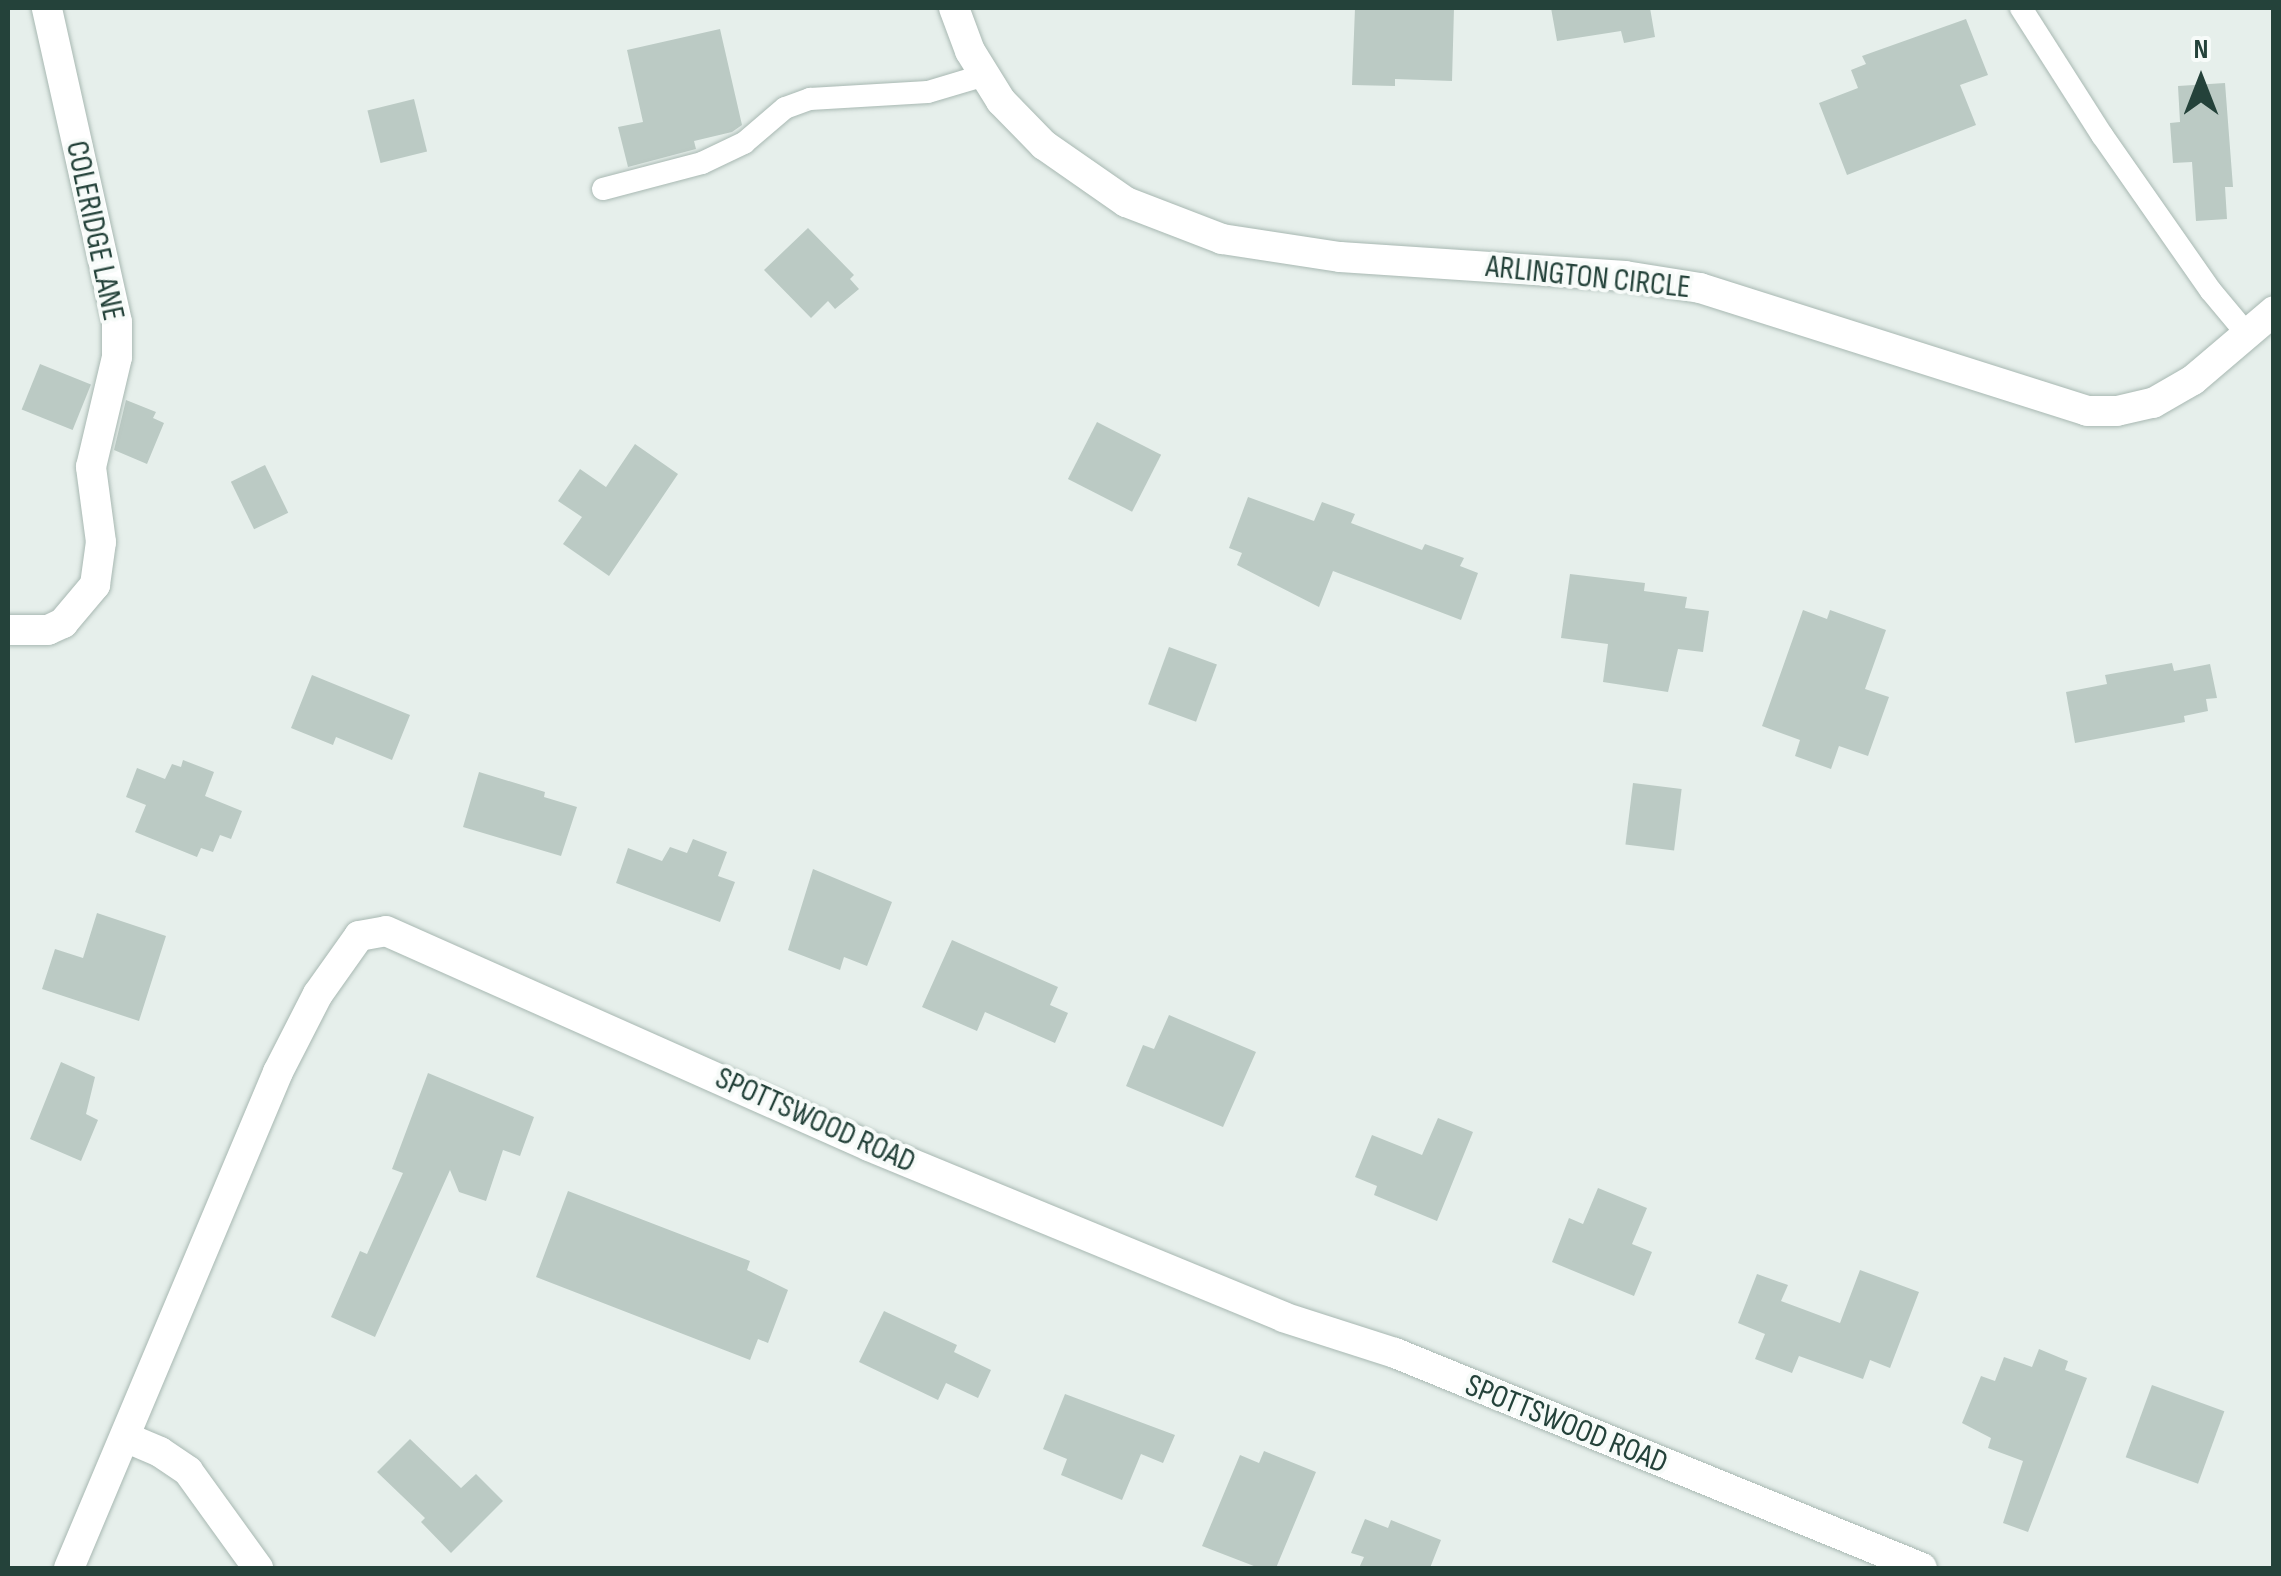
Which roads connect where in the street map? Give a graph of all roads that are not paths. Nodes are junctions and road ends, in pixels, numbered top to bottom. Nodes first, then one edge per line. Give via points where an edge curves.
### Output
1 (48, 8) edge
2 (954, 8) edge
3 (2021, 8) edge
4 (984, 74) junction
5 (603, 189) dead end
6 (2274, 311) edge
7 (2248, 334) junction
8 (8, 630) edge
9 (125, 1437) junction
10 (69, 1568) edge
11 (258, 1568) edge
12 (1922, 1568) edge

1 - 8 street, COLERIDGE LANE via 117,322 116,357 91,467 102,542 96,584 64,623
2 - 4 street, ARLINGTON CIRCLE
3 - 7 lane via 2210,292
4 - 5 lane via 928,92 810,99 786,108 744,144
4 - 7 street, ARLINGTON CIRCLE via 1033,134 1088,178 1140,208 1222,239 1340,257 1625,276 1700,288 2088,411 2153,403
6 - 7 street, ARLINGTON CIRCLE
9 - 10 street, SPOTTSWOOD ROAD
9 - 11 street via 188,1472
9 - 12 street, SPOTTSWOOD ROAD via 310,1010 359,936 386,932 1283,1317 1395,1354

